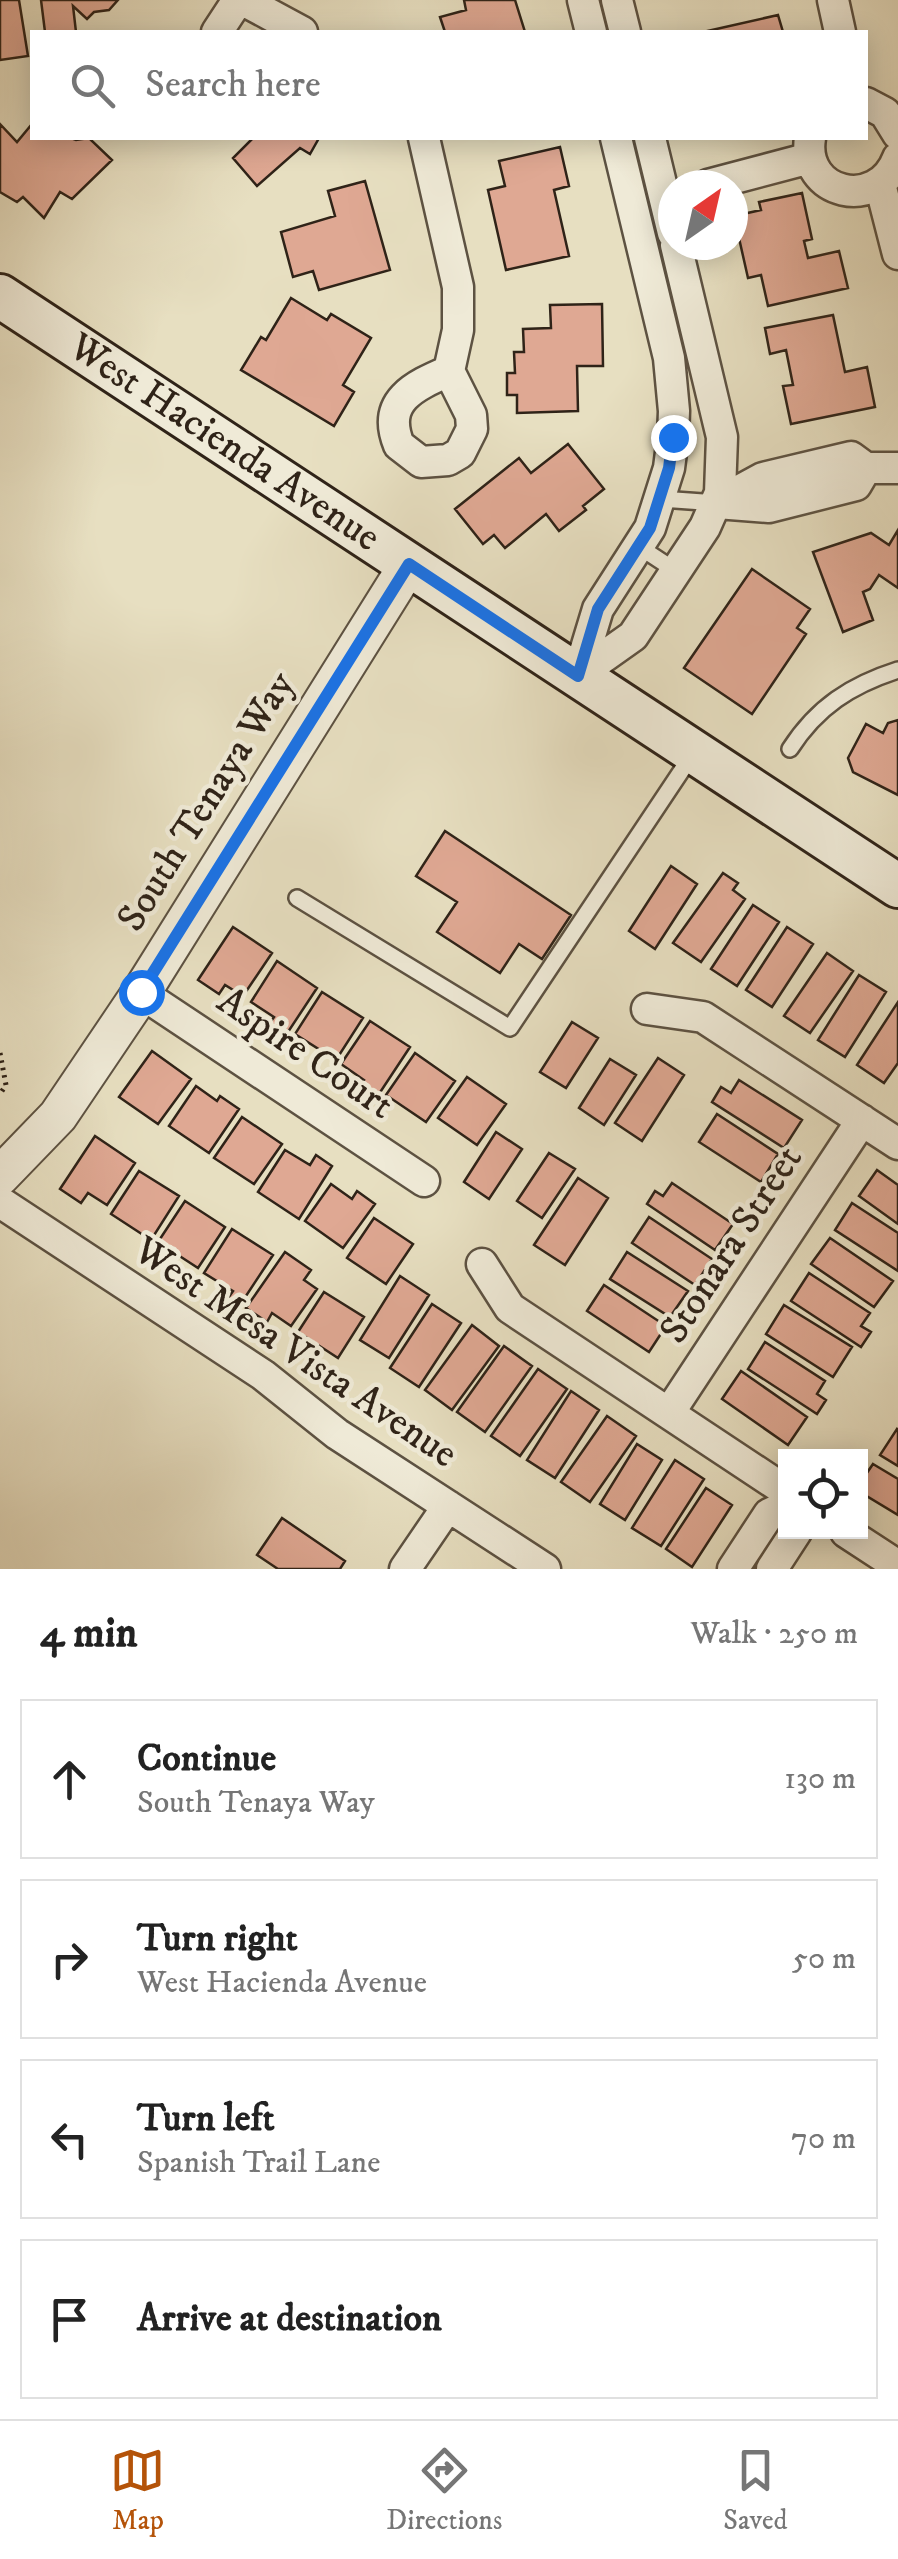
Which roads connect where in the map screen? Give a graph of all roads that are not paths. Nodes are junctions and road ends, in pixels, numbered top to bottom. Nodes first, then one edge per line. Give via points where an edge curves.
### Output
1 (241, 0) edge
2 (583, 0) edge
3 (617, 0) edge
4 (833, 0) edge
5 (218, 30) edge
6 (298, 30) edge
7 (590, 30) edge
8 (624, 30) edge
9 (840, 30) edge
10 (868, 104) edge
11 (898, 134) edge
12 (424, 140) edge
13 (616, 140) edge
14 (651, 140) edge
15 (810, 148) edge
16 (898, 158) edge
17 (660, 170) edge
18 (748, 170) edge
19 (880, 184) junction
20 (658, 196) edge
21 (632, 203) junction
22 (898, 254) edge
23 (680, 260) edge
24 (0, 296) edge
25 (449, 371) dead end
26 (898, 468) edge
27 (661, 499) junction
28 (716, 503) junction
29 (638, 546) junction
30 (409, 564) junction
31 (676, 571) junction
32 (898, 670) edge
33 (578, 676) junction
34 (790, 749) dead end
35 (694, 752) junction
36 (898, 886) edge
37 (297, 898) dead end
38 (141, 992) junction
39 (647, 1009) dead end
40 (862, 1120) junction
41 (898, 1144) edge
42 (0, 1176) edge
43 (424, 1181) dead end
44 (0, 1202) edge
45 (482, 1264) dead end
46 (669, 1413) junction
47 (778, 1486) edge
48 (448, 1506) junction
49 (778, 1510) edge
50 (791, 1539) edge
51 (857, 1539) edge
52 (898, 1566) edge
53 (405, 1569) edge
54 (545, 1569) edge
55 (734, 1569) edge
56 (772, 1569) edge

1 - 5 street
1 - 6 street
2 - 7 street
3 - 8 street
4 - 9 street
10 - 11 street via 885,113
12 - 25 street via 458,287
13 - 21 street
14 - 17 street
15 - 18 street
15 - 19 street via 816,170 835,187 860,192
16 - 19 street
19 - 22 street
20 - 21 street
21 - 27 street via 672,384 673,437
23 - 28 street via 722,438
24 - 30 main road, West Hacienda Avenue
26 - 28 street via 866,468 851,458 763,478
27 - 28 lane
27 - 29 street
28 - 31 street
29 - 31 lane
29 - 33 street via 598,609
30 - 33 main road, West Hacienda Avenue
30 - 38 street, South Tenaya Way
31 - 33 street via 633,636
32 - 34 lane via 834,699
33 - 35 main road, West Hacienda Avenue
35 - 36 main road, West Hacienda Avenue
35 - 37 lane via 510,1028
38 - 42 street, South Tenaya Way via 58,1116
38 - 43 street, Aspire Court
39 - 40 street via 703,1017
40 - 41 street
40 - 46 street, Stonara Street
44 - 48 street, West Mesa Vista Avenue
45 - 46 street via 510,1308
46 - 47 street
48 - 53 street
48 - 54 street, West Mesa Vista Avenue
49 - 55 street
50 - 56 street
51 - 52 street

